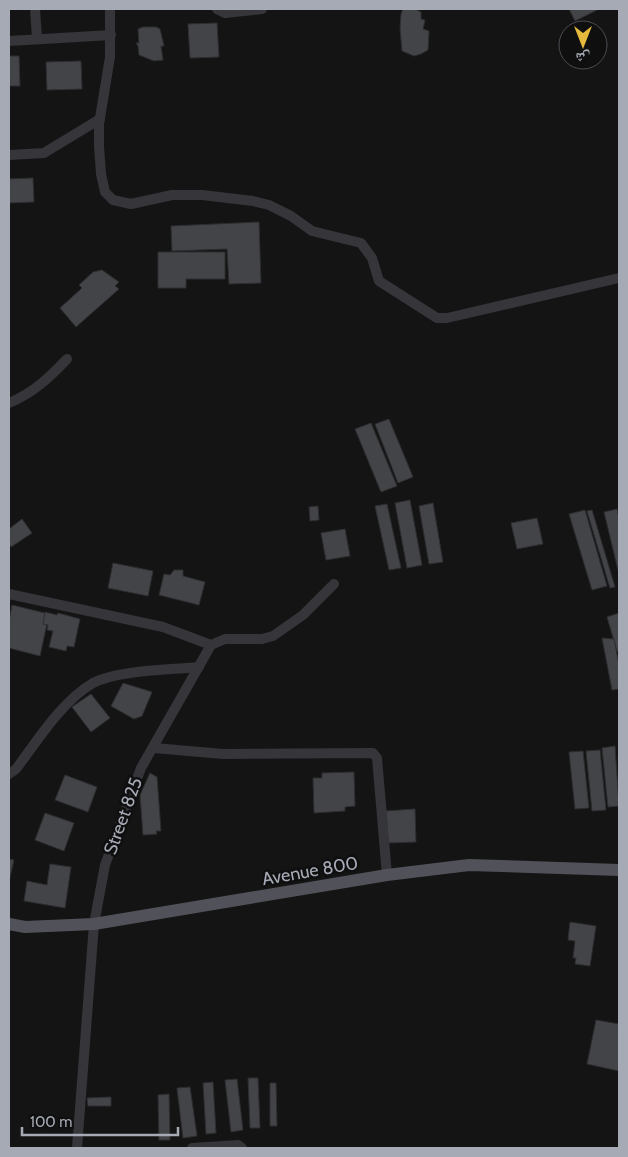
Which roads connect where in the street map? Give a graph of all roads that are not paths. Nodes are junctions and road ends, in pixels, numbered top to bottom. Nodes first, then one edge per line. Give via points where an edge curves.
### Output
1 (35, 9) edge
2 (110, 9) edge
3 (217, 9) edge
4 (262, 9) edge
5 (110, 35) junction
6 (37, 38) junction
7 (9, 41) edge
8 (100, 119) junction
9 (9, 155) edge
10 (619, 278) edge
11 (67, 359) dead end
12 (9, 403) edge
13 (334, 584) dead end
14 (9, 594) edge
15 (211, 644) junction
16 (199, 667) junction
17 (154, 748) junction
18 (9, 774) edge
19 (619, 870) edge
20 (387, 875) junction
21 (9, 924) edge
22 (94, 924) junction
23 (76, 1148) edge
24 (192, 1148) edge
25 (242, 1148) edge

1 - 6 street
2 - 5 street
3 - 4 street via 231,12
5 - 6 street
5 - 8 street via 110,57
6 - 7 street
8 - 9 street via 44,153
8 - 10 street via 100,174 105,192 113,200 131,204 172,195 202,195 269,205 312,231 361,243 372,258 379,281 434,317 447,318
11 - 12 street via 39,386
13 - 15 street via 303,616 273,636 266,639 225,639
14 - 15 street via 163,627
15 - 16 street, Street 825
16 - 17 street, Street 825
16 - 18 street via 129,673 94,682 67,706
17 - 20 street via 232,754 373,753 378,762
17 - 22 street, Street 825 via 141,768 105,865
19 - 20 main road, Avenue 800 via 469,865
20 - 22 main road, Avenue 800
21 - 22 main road, Avenue 800 via 25,927
22 - 23 street, Street 825
24 - 25 street via 238,1145

